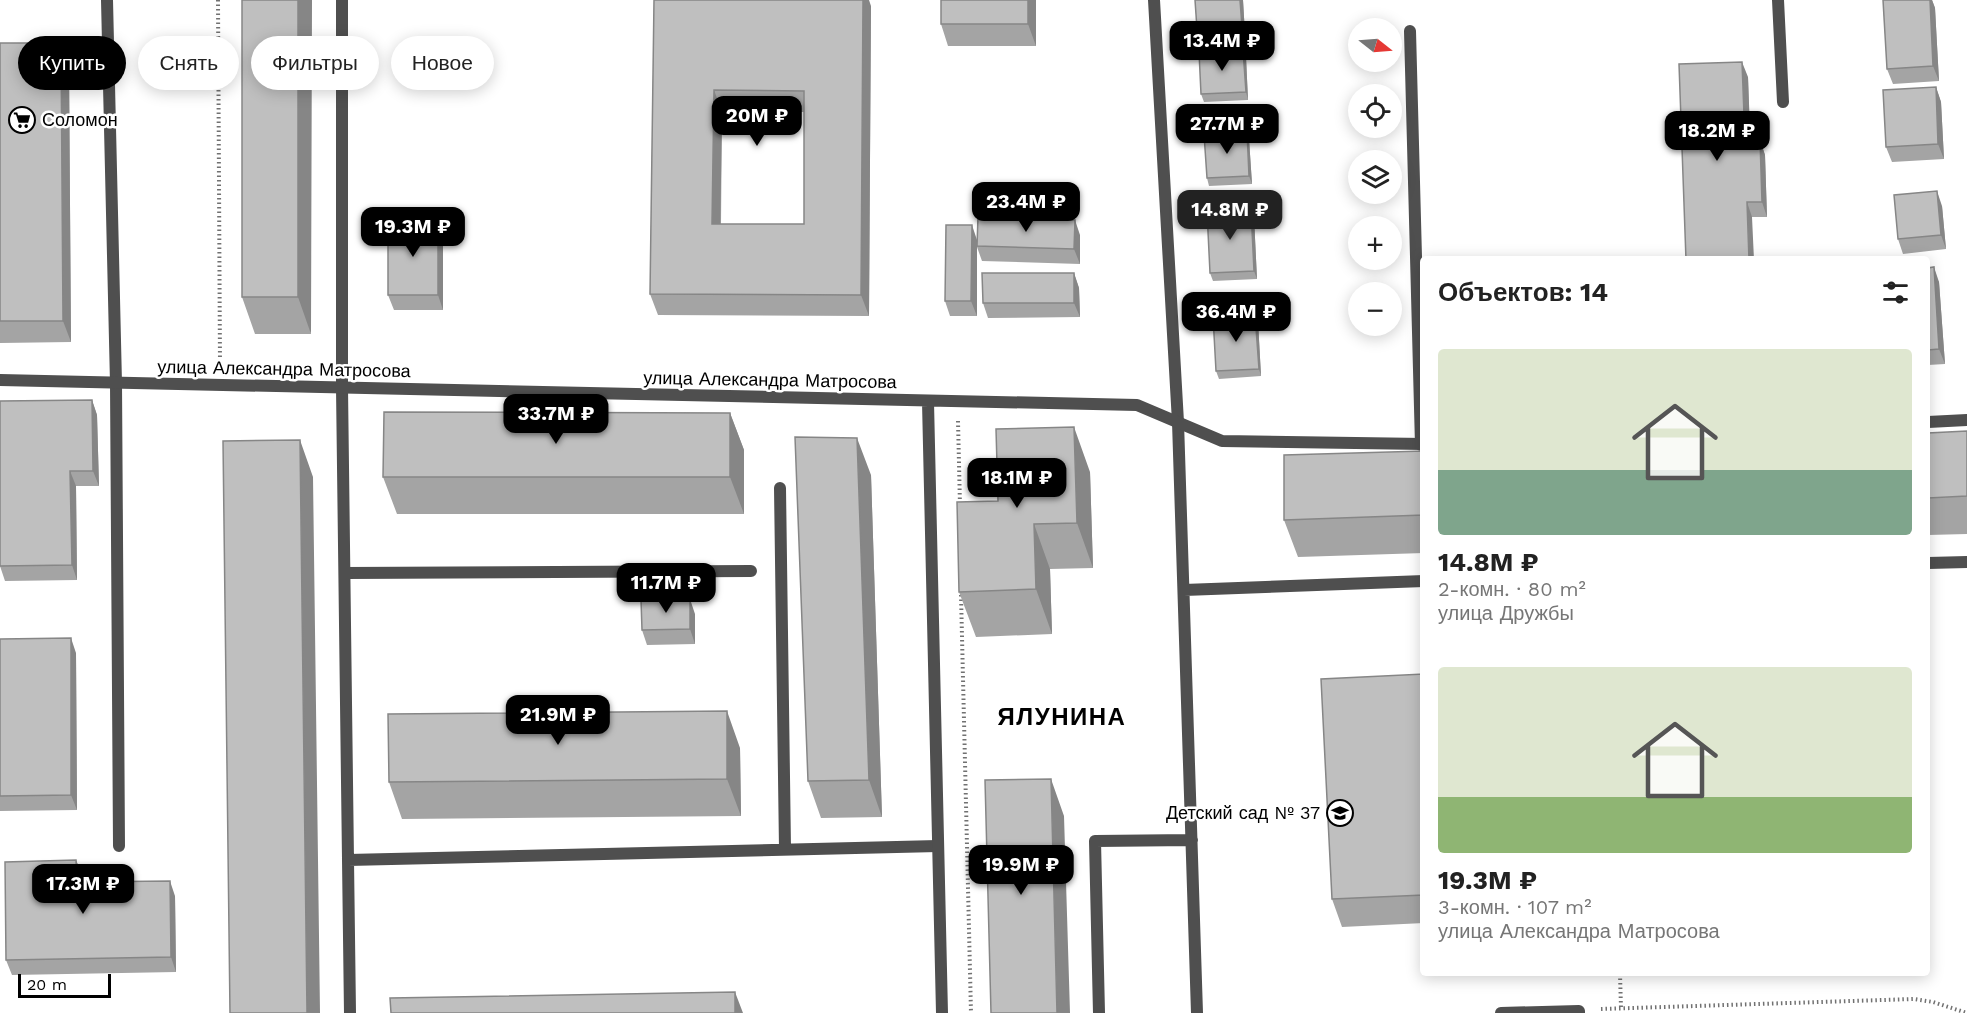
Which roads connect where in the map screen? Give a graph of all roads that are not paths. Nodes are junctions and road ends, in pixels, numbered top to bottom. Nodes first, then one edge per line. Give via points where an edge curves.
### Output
1 (107, 0) edge
2 (342, 0) edge
3 (1154, 0) edge
4 (1778, 0) edge
5 (1410, 31) dead end
6 (1783, 102) dead end
7 (1420, 376) edge
8 (0, 380) edge
9 (116, 383) junction
10 (342, 388) junction
11 (928, 402) junction
12 (1967, 420) edge
13 (1178, 422) junction
14 (1930, 422) edge
15 (1420, 445) edge
16 (780, 488) dead end
17 (1967, 562) edge
18 (1930, 563) edge
19 (751, 571) dead end
20 (345, 573) junction
21 (1420, 581) edge
22 (1184, 590) junction
23 (1192, 840) junction
24 (118, 846) dead end
25 (938, 846) junction
26 (785, 849) junction
27 (348, 860) junction
28 (1579, 1012) edge
29 (350, 1013) edge
30 (942, 1013) edge
31 (1099, 1013) edge
32 (1197, 1013) edge
33 (1501, 1013) edge

1 - 9 street
2 - 10 street
3 - 13 street
4 - 6 street
5 - 7 street
8 - 9 street, улица Александра Матросова
9 - 10 street, улица Александра Матросова
9 - 24 street
10 - 11 street, улица Александра Матросова
10 - 20 street
11 - 13 street, улица Александра Матросова via 1137,405
11 - 25 street
12 - 14 street
13 - 15 street, улица Александра Матросова via 1222,441
13 - 22 street
16 - 26 street
17 - 18 street
19 - 20 street
20 - 27 street
21 - 22 street
22 - 23 street
23 - 31 street via 1095,842
23 - 32 street
25 - 26 street
25 - 30 street
26 - 27 street
27 - 29 street
28 - 33 street

